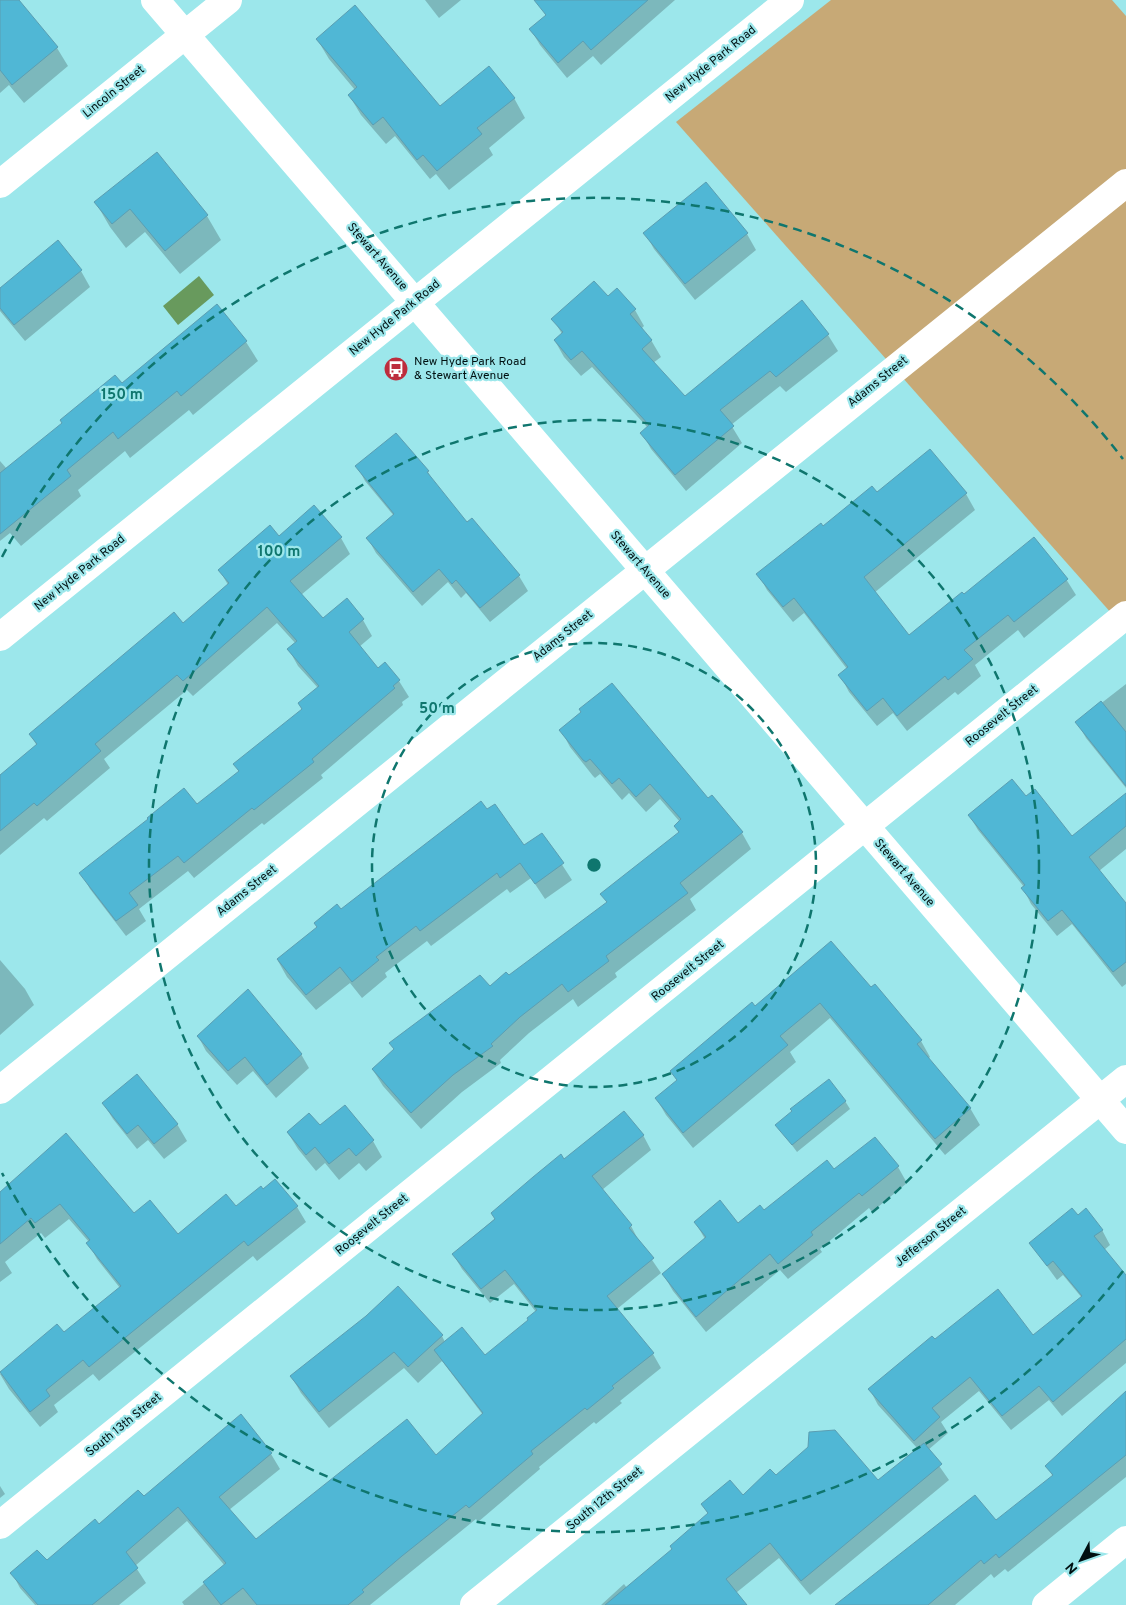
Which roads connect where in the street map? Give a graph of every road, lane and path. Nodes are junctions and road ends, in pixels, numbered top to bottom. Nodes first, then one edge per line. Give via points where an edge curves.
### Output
1 (155, 0) edge
2 (228, 0) edge
3 (790, 0) edge
4 (185, 34) junction
5 (0, 184) edge
6 (1126, 184) edge
7 (416, 302) junction
8 (645, 570) junction
9 (1126, 615) edge
10 (0, 637) edge
11 (865, 828) junction
12 (1126, 1080) edge
13 (0, 1090) edge
14 (1100, 1100) junction
15 (1126, 1130) edge
16 (248, 1325) joint
17 (736, 1394) joint
18 (0, 1525) edge
19 (1126, 1540) edge
20 (474, 1605) edge
21 (1046, 1605) edge

1 - 4 street, Stewart Avenue
2 - 4 street, Lincoln Street
3 - 7 street, New Hyde Park Road
4 - 5 street, Lincoln Street
4 - 7 street, Stewart Avenue
6 - 8 street, Adams Street
7 - 8 street, Stewart Avenue
7 - 10 street, New Hyde Park Road
8 - 11 street, Stewart Avenue
8 - 13 street, Adams Street
9 - 11 street, Roosevelt Street
11 - 14 street, Stewart Avenue
11 - 16 street, Roosevelt Street
12 - 14 street, Jefferson Street
14 - 15 street, Stewart Avenue
14 - 17 street, Jefferson Street
16 - 18 street, South 13th Street
17 - 20 street, South 12th Street
19 - 21 street

